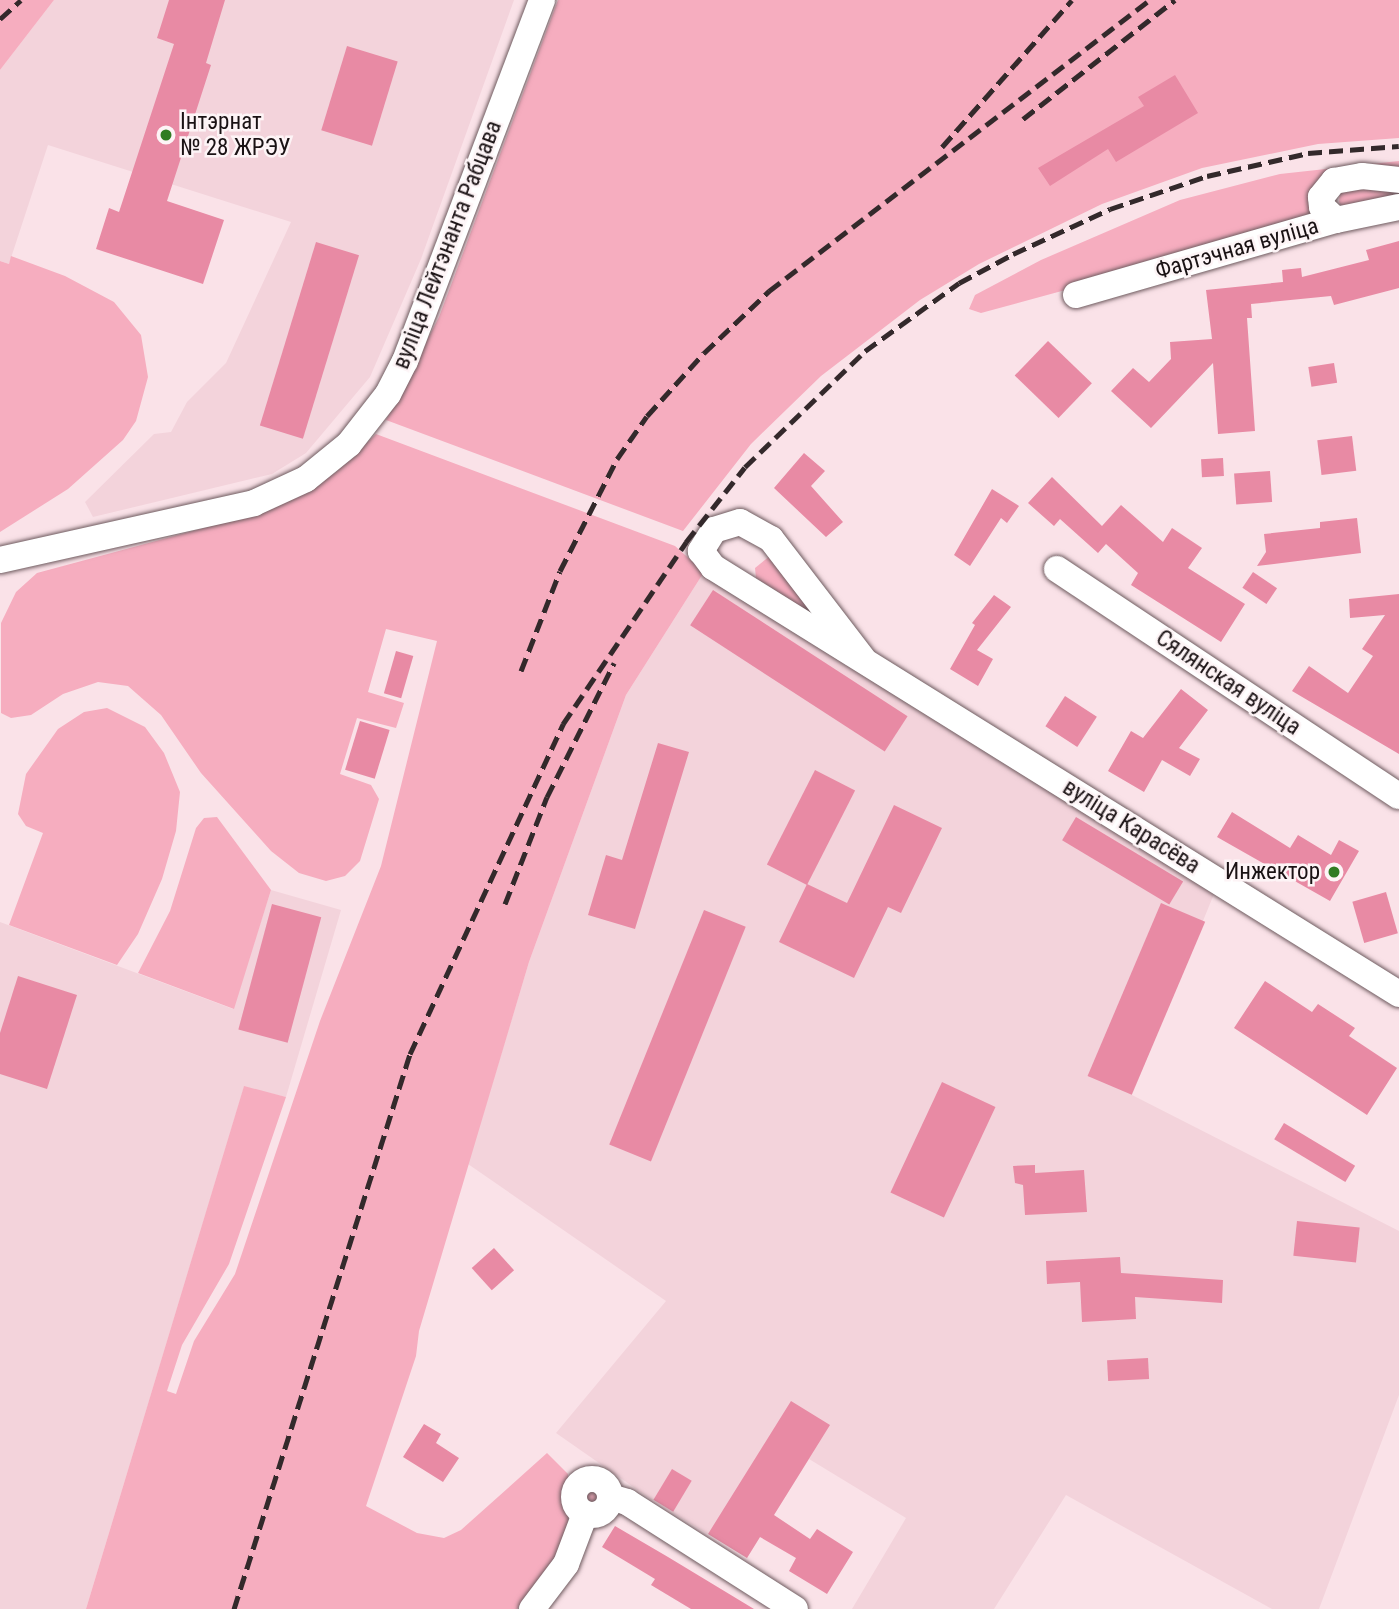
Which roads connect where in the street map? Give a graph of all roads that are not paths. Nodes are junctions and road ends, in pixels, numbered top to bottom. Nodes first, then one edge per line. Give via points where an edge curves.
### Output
1 (542, 0) edge
2 (1399, 180) edge
3 (1399, 208) edge
4 (1336, 220) junction
5 (1076, 295) dead end
6 (0, 561) edge
7 (1056, 569) dead end
8 (863, 659) junction
9 (1399, 796) edge
10 (1399, 994) edge
11 (532, 1609) edge
12 (795, 1609) edge

1 - 6 street, вуліца Лейтэнанта Рабцава via 410,350 388,394 349,443 306,479 254,503
2 - 4 street via 1362,176 1334,181 1321,197 1322,207
3 - 4 street, Фартэчная вуліца
4 - 5 street, Фартэчная вуліца
7 - 9 street, Сялянская вуліца
8 - 8 street, вуліца Карасёва via 771,539 740,522 714,530 701,551 706,561
8 - 10 street, вуліца Карасёва
11 - 12 street via 566,1563 586,1514 577,1507 574,1495 584,1481 601,1482 610,1497 627,1503

